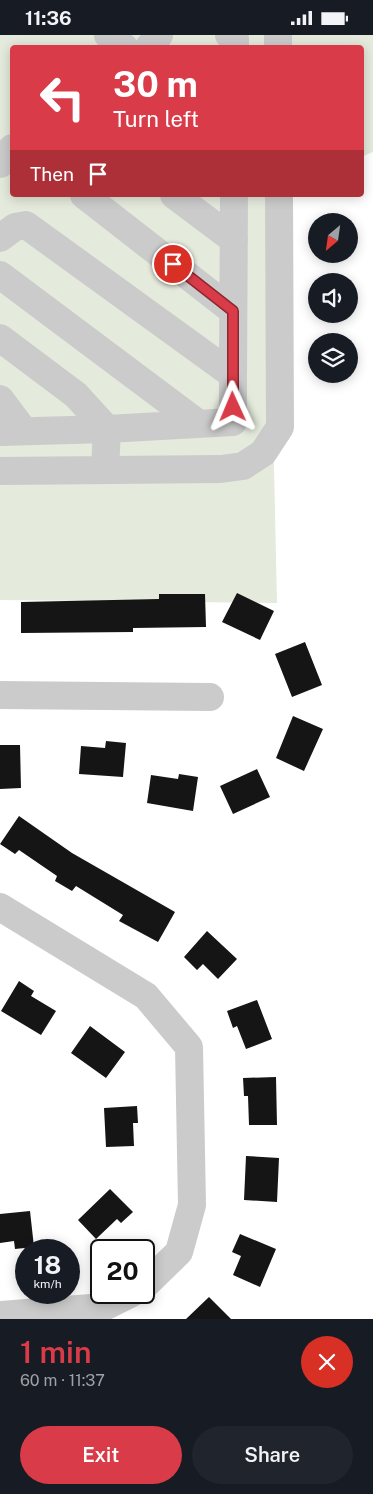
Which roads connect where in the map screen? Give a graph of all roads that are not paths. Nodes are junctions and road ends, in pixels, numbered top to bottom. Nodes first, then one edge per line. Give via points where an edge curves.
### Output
1 (100, 35) edge
2 (108, 35) edge
3 (229, 35) edge
4 (92, 45) edge
5 (121, 45) edge
6 (235, 45) edge
7 (10, 150) edge
8 (0, 164) edge
9 (87, 197) edge
10 (177, 197) edge
11 (234, 197) edge
12 (279, 197) edge
13 (0, 238) edge
14 (234, 241) junction
15 (0, 275) edge
16 (233, 311) junction
17 (0, 338) edge
18 (233, 375) junction
19 (0, 399) edge
20 (199, 424) junction
21 (106, 429) junction
22 (12, 431) edge
23 (105, 470) junction
24 (0, 471) edge
25 (0, 695) edge
26 (210, 697) dead end
27 (0, 907) edge
28 (155, 1275) edge
29 (110, 1304) edge
30 (0, 1315) edge

1 - 4 street
2 - 5 street
3 - 6 street via 235,39
7 - 8 street
9 - 16 street
10 - 14 street
11 - 14 street
12 - 23 street via 280,427 263,453 243,466
13 - 18 street via 15,227 26,225
14 - 16 street
15 - 20 street
16 - 18 street
17 - 21 street via 76,395
18 - 20 street via 233,422
19 - 22 street
20 - 21 street
21 - 22 street
21 - 23 street
23 - 24 street
25 - 26 street
27 - 28 street via 146,996 189,1047 192,1205 179,1252
29 - 30 street

